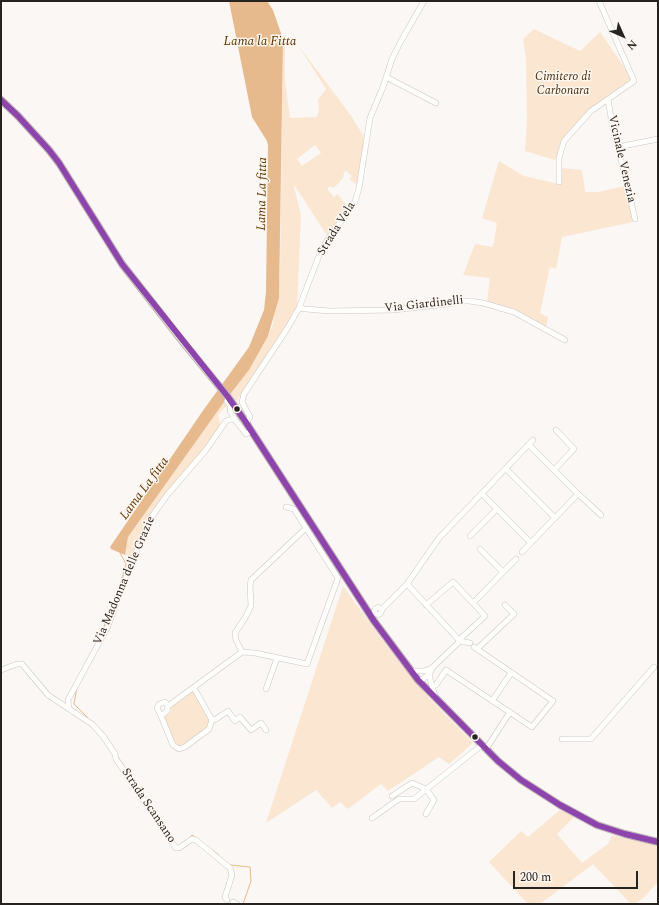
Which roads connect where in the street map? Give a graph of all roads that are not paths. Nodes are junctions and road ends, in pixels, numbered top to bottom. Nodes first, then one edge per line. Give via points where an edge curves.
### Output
1 (424, 1) edge
2 (599, 1) edge
3 (386, 77) junction
4 (608, 99) junction
5 (1, 100) edge
6 (436, 102) dead end
7 (658, 139) edge
8 (618, 147) junction
9 (559, 182) dead end
10 (635, 219) dead end
11 (299, 308) junction
12 (565, 340) dead end
13 (228, 397) junction
14 (236, 421) junction
15 (246, 423) junction
16 (556, 430) dead end
17 (252, 431) junction
18 (533, 440) dead end
19 (529, 445) junction
20 (506, 469) junction
21 (554, 470) junction
22 (482, 494) junction
23 (578, 494) junction
24 (286, 507) dead end
25 (497, 509) junction
26 (602, 515) dead end
27 (555, 518) junction
28 (306, 528) junction
29 (470, 536) dead end
30 (531, 543) junction
31 (480, 549) dead end
32 (522, 552) dead end
33 (516, 559) dead end
34 (503, 572) junction
35 (407, 584) junction
36 (473, 603) junction
37 (426, 605) junction
38 (505, 605) dead end
39 (381, 610) dead end
40 (460, 641) junction
41 (470, 643) dead end
42 (242, 652) junction
43 (277, 658) junction
44 (654, 667) dead end
45 (1, 670) edge
46 (411, 671) junction
47 (427, 672) junction
48 (511, 673) junction
49 (418, 680) junction
50 (436, 685) dead end
51 (194, 688) junction
52 (266, 689) dead end
53 (435, 696) junction
54 (69, 698) junction
55 (57, 701) junction
56 (492, 701) junction
57 (168, 706) junction
58 (69, 709) junction
59 (510, 712) junction
60 (161, 716) junction
61 (212, 720) junction
62 (266, 730) dead end
63 (562, 740) dead end
64 (484, 747) junction
65 (426, 789) junction
66 (392, 796) dead end
67 (426, 814) dead end
68 (372, 818) dead end
69 (658, 842) edge
70 (232, 902) edge

1 - 3 street, Strada Vela via 401,41
2 - 4 street via 634,81
3 - 6 street
3 - 11 street, Strada Vela via 368,125 355,202 320,253
4 - 8 street, Vicinale Venezia
4 - 9 street via 591,111 564,141 559,158
5 - 13 main road via 54,157 122,264
7 - 8 street
8 - 10 street, Vicinale Venezia
11 - 12 street, Via Giardinelli via 329,311 393,310 469,301 514,312
11 - 15 street, Strada Vela via 244,394 242,402 250,417
13 - 14 street via 230,411
13 - 15 main road
14 - 17 street via 246,434
14 - 54 street, Via Madonna delle Grazie via 226,421 150,519 108,626
15 - 17 main road
16 - 21 street via 574,449
17 - 46 main road via 374,621
18 - 19 street
19 - 20 street
19 - 21 street
19 - 23 street
20 - 22 street
20 - 27 street
21 - 23 street
22 - 25 street
22 - 35 street via 439,538
23 - 26 street
23 - 27 street
24 - 28 street via 294,510
25 - 29 street
25 - 30 street
27 - 30 street
28 - 42 street via 251,580 250,606 235,633
28 - 43 street via 338,578 307,664
30 - 32 street
31 - 34 street
33 - 34 street
34 - 36 street
35 - 37 street
35 - 39 street
36 - 37 street via 453,582
36 - 40 street via 485,616
37 - 40 street
38 - 48 street via 514,614 476,648
40 - 41 street
40 - 47 street
42 - 43 street
42 - 51 street
43 - 52 street
44 - 63 street via 591,739
45 - 55 street, Strada Scansano via 22,664 44,692
46 - 47 street
46 - 49 main road
47 - 49 street
47 - 53 street
48 - 56 street
48 - 59 street via 553,701 532,727
49 - 53 main road
50 - 56 street via 446,670
51 - 57 street
51 - 61 street
53 - 64 main road
54 - 55 street
54 - 58 street
55 - 58 street, Strada Scansano
56 - 59 street
57 - 60 street via 167,711
57 - 60 street via 165,702 159,704 157,708
58 - 70 street, Strada Scansano via 87,719 103,736 176,848 196,840 229,866 232,874 225,897
59 - 64 street
60 - 61 street via 173,745 179,749 209,729
61 - 62 street via 228,711 235,721 240,717 251,730 261,723
64 - 65 street
64 - 69 main road via 521,780 581,817 608,829
65 - 66 street via 412,783
65 - 67 street via 434,800
65 - 68 street via 414,799 399,799

